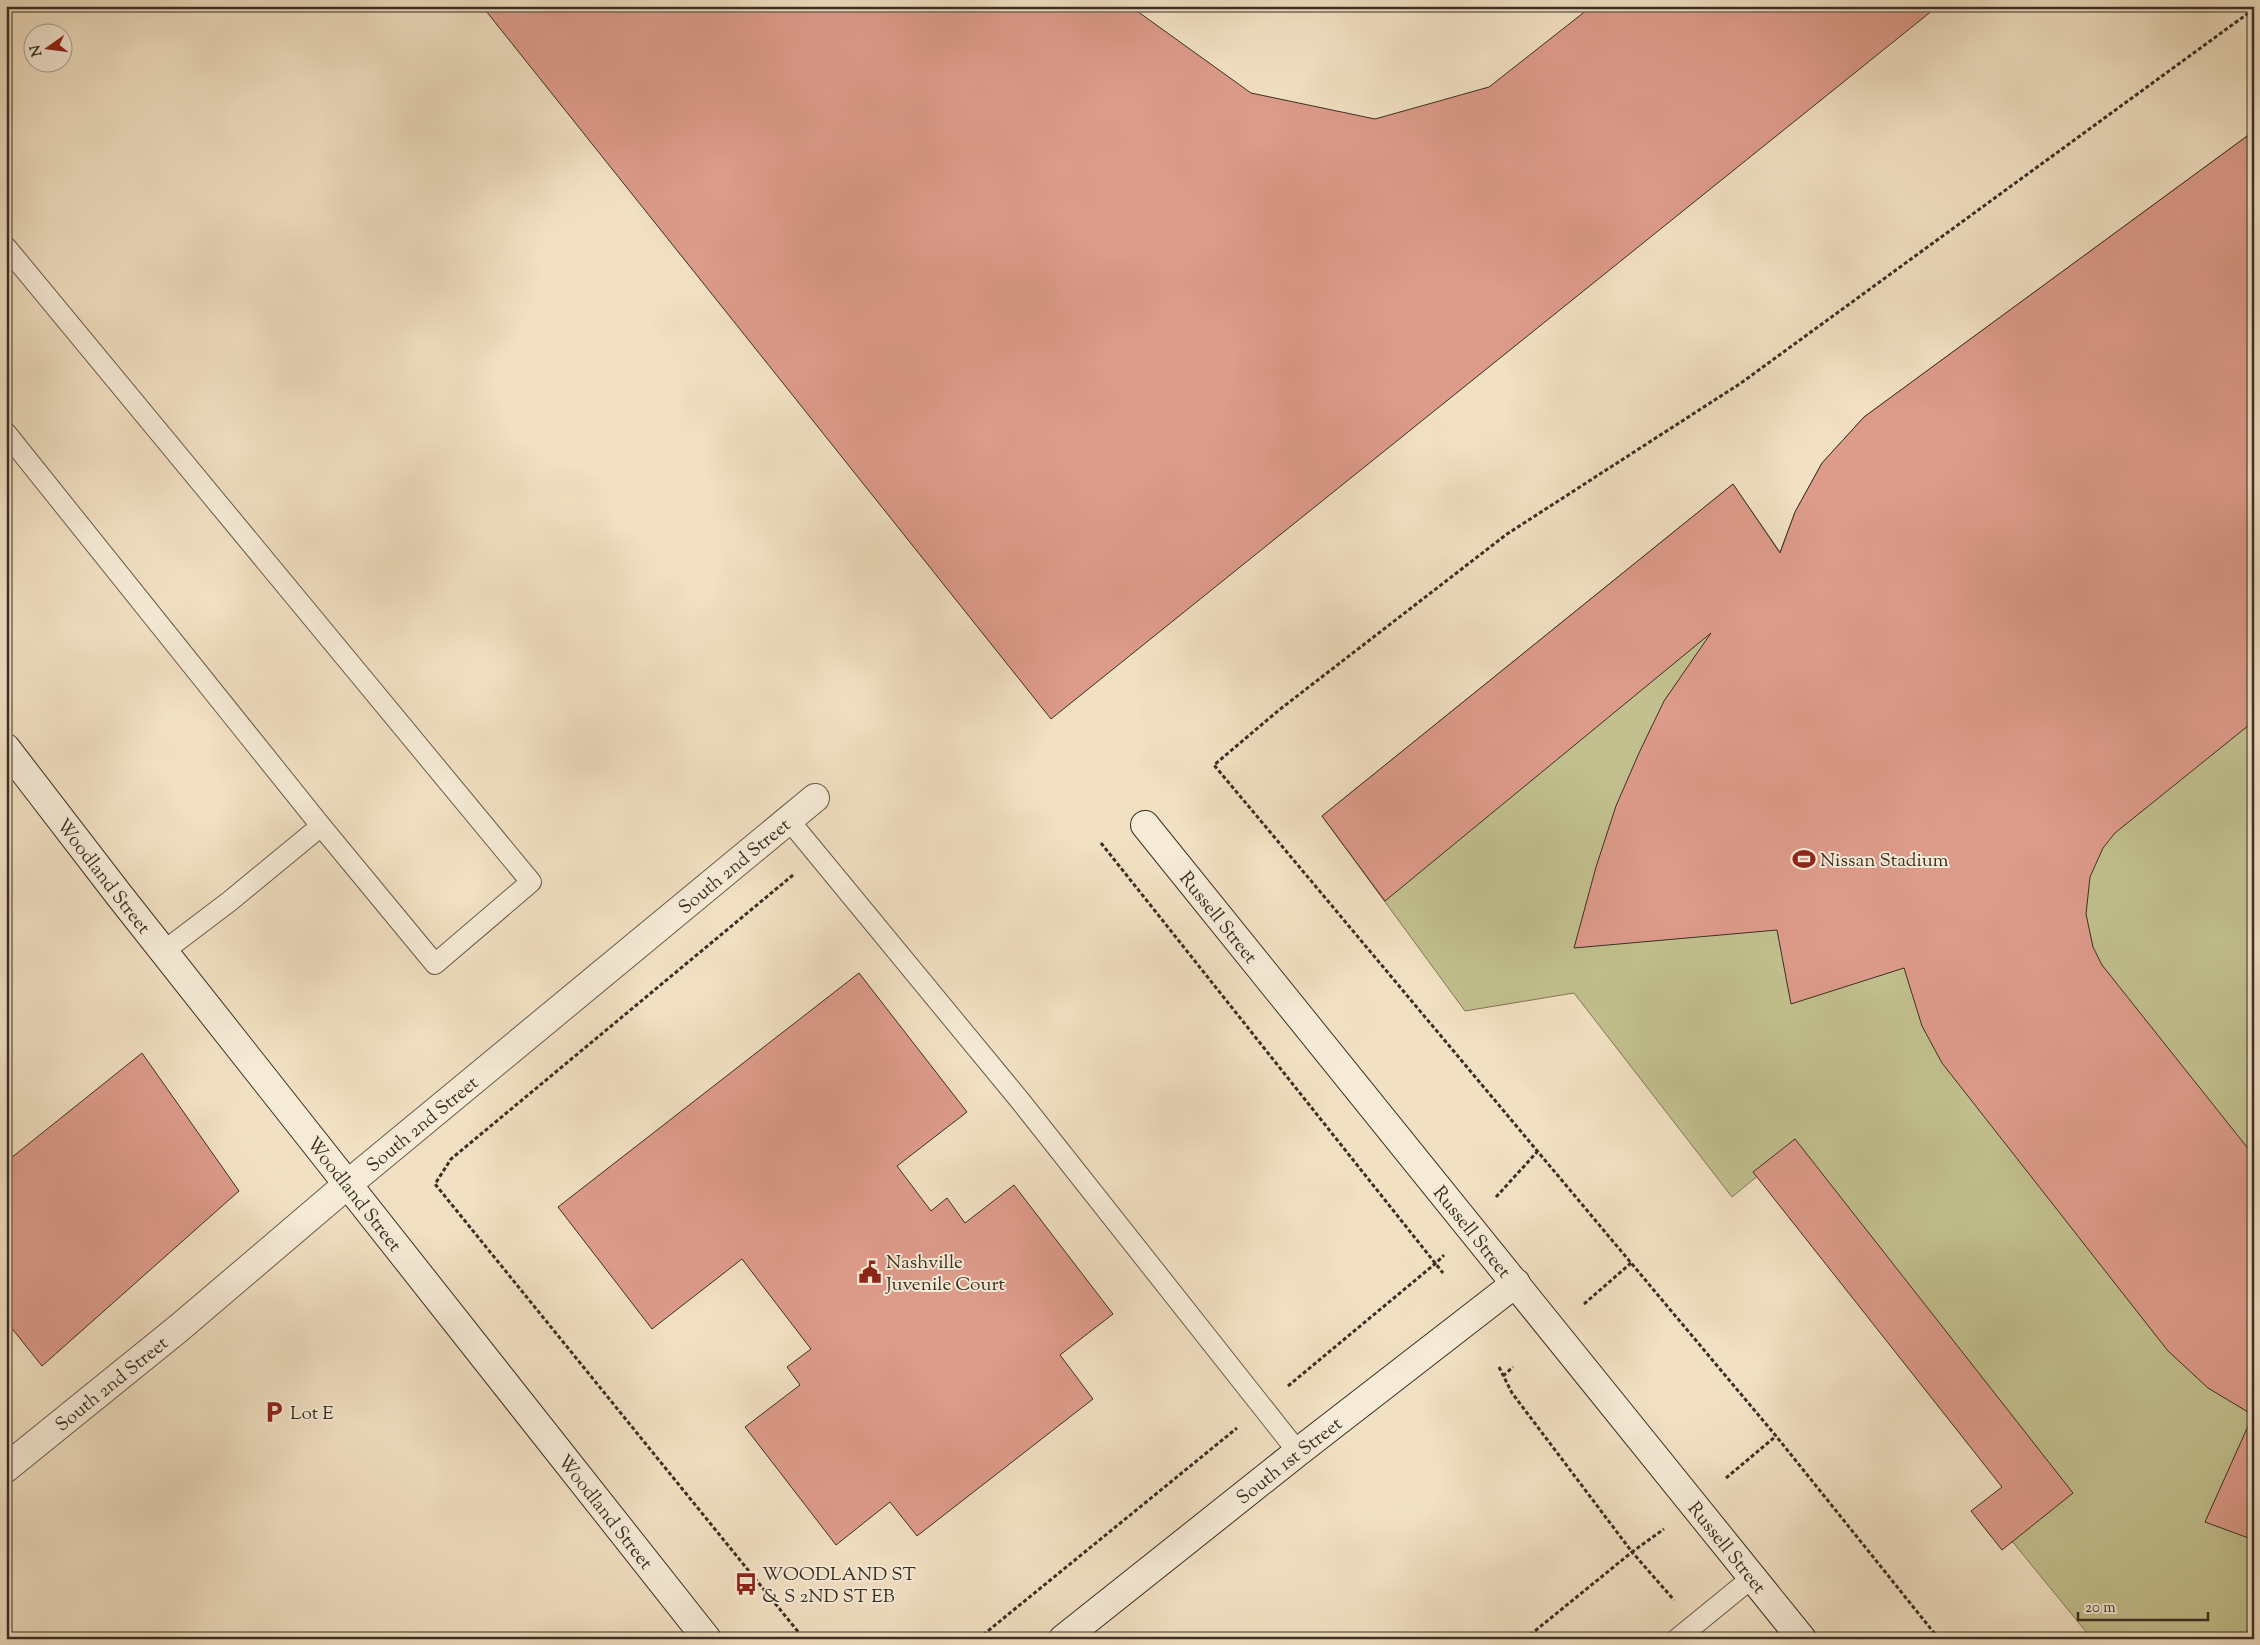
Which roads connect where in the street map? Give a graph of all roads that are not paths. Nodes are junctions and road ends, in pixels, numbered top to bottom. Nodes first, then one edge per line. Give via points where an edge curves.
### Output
1 (6, 247) edge
2 (6, 433) edge
3 (6, 748) edge
4 (815, 798) dead end
5 (788, 819) junction
6 (1145, 824) dead end
7 (321, 826) junction
8 (164, 951) junction
9 (348, 1184) junction
10 (1516, 1283) junction
11 (1298, 1452) junction
12 (6, 1468) edge
13 (1753, 1577) junction
14 (707, 1639) edge
15 (1062, 1639) edge
16 (1678, 1639) edge
17 (1802, 1639) edge

1 - 7 lane via 531,882 435,964
2 - 7 lane
3 - 8 street, Woodland Street
4 - 5 street, South 2nd Street
5 - 9 street, South 2nd Street
5 - 11 lane via 1022,1103
6 - 10 street, Russell Street
7 - 8 lane
8 - 9 street, Woodland Street
9 - 12 street, South 2nd Street via 179,1328
9 - 14 street, Woodland Street
10 - 11 street, South 1st Street
10 - 13 street, Russell Street
11 - 15 street, South 1st Street
13 - 16 lane
13 - 17 street, Russell Street

